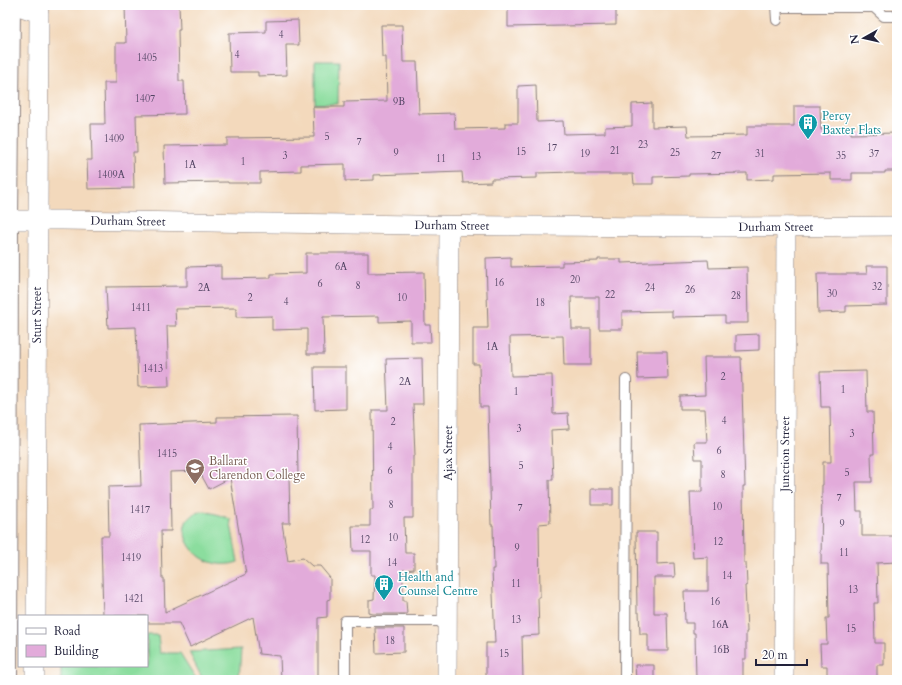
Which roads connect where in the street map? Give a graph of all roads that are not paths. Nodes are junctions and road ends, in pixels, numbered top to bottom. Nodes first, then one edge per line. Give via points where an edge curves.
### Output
1 (9, 5) edge
2 (16, 5) edge
3 (776, 6) edge
4 (39, 9) edge
5 (897, 16) edge
6 (777, 20) dead end
7 (7, 220) junction
8 (37, 220) junction
9 (449, 226) junction
10 (897, 226) edge
11 (786, 227) junction
12 (626, 380) dead end
13 (36, 615) edge
14 (447, 621) junction
15 (36, 667) edge
16 (345, 676) dead end
17 (6, 680) edge
18 (35, 680) edge
19 (447, 680) edge
20 (625, 680) edge
21 (784, 680) edge

1 - 7 main road
2 - 4 street, Sturt Street
3 - 5 lane via 874,7 884,16
3 - 6 lane
4 - 8 street, Sturt Street
7 - 8 street, Durham Street
7 - 17 main road
8 - 9 street, Durham Street
8 - 13 street, Sturt Street
9 - 11 street, Durham Street
9 - 14 street, Ajax Street
10 - 11 street, Durham Street
11 - 21 street, Junction Street
12 - 20 lane
14 - 16 lane via 345,621
14 - 19 street, Ajax Street
15 - 18 street

